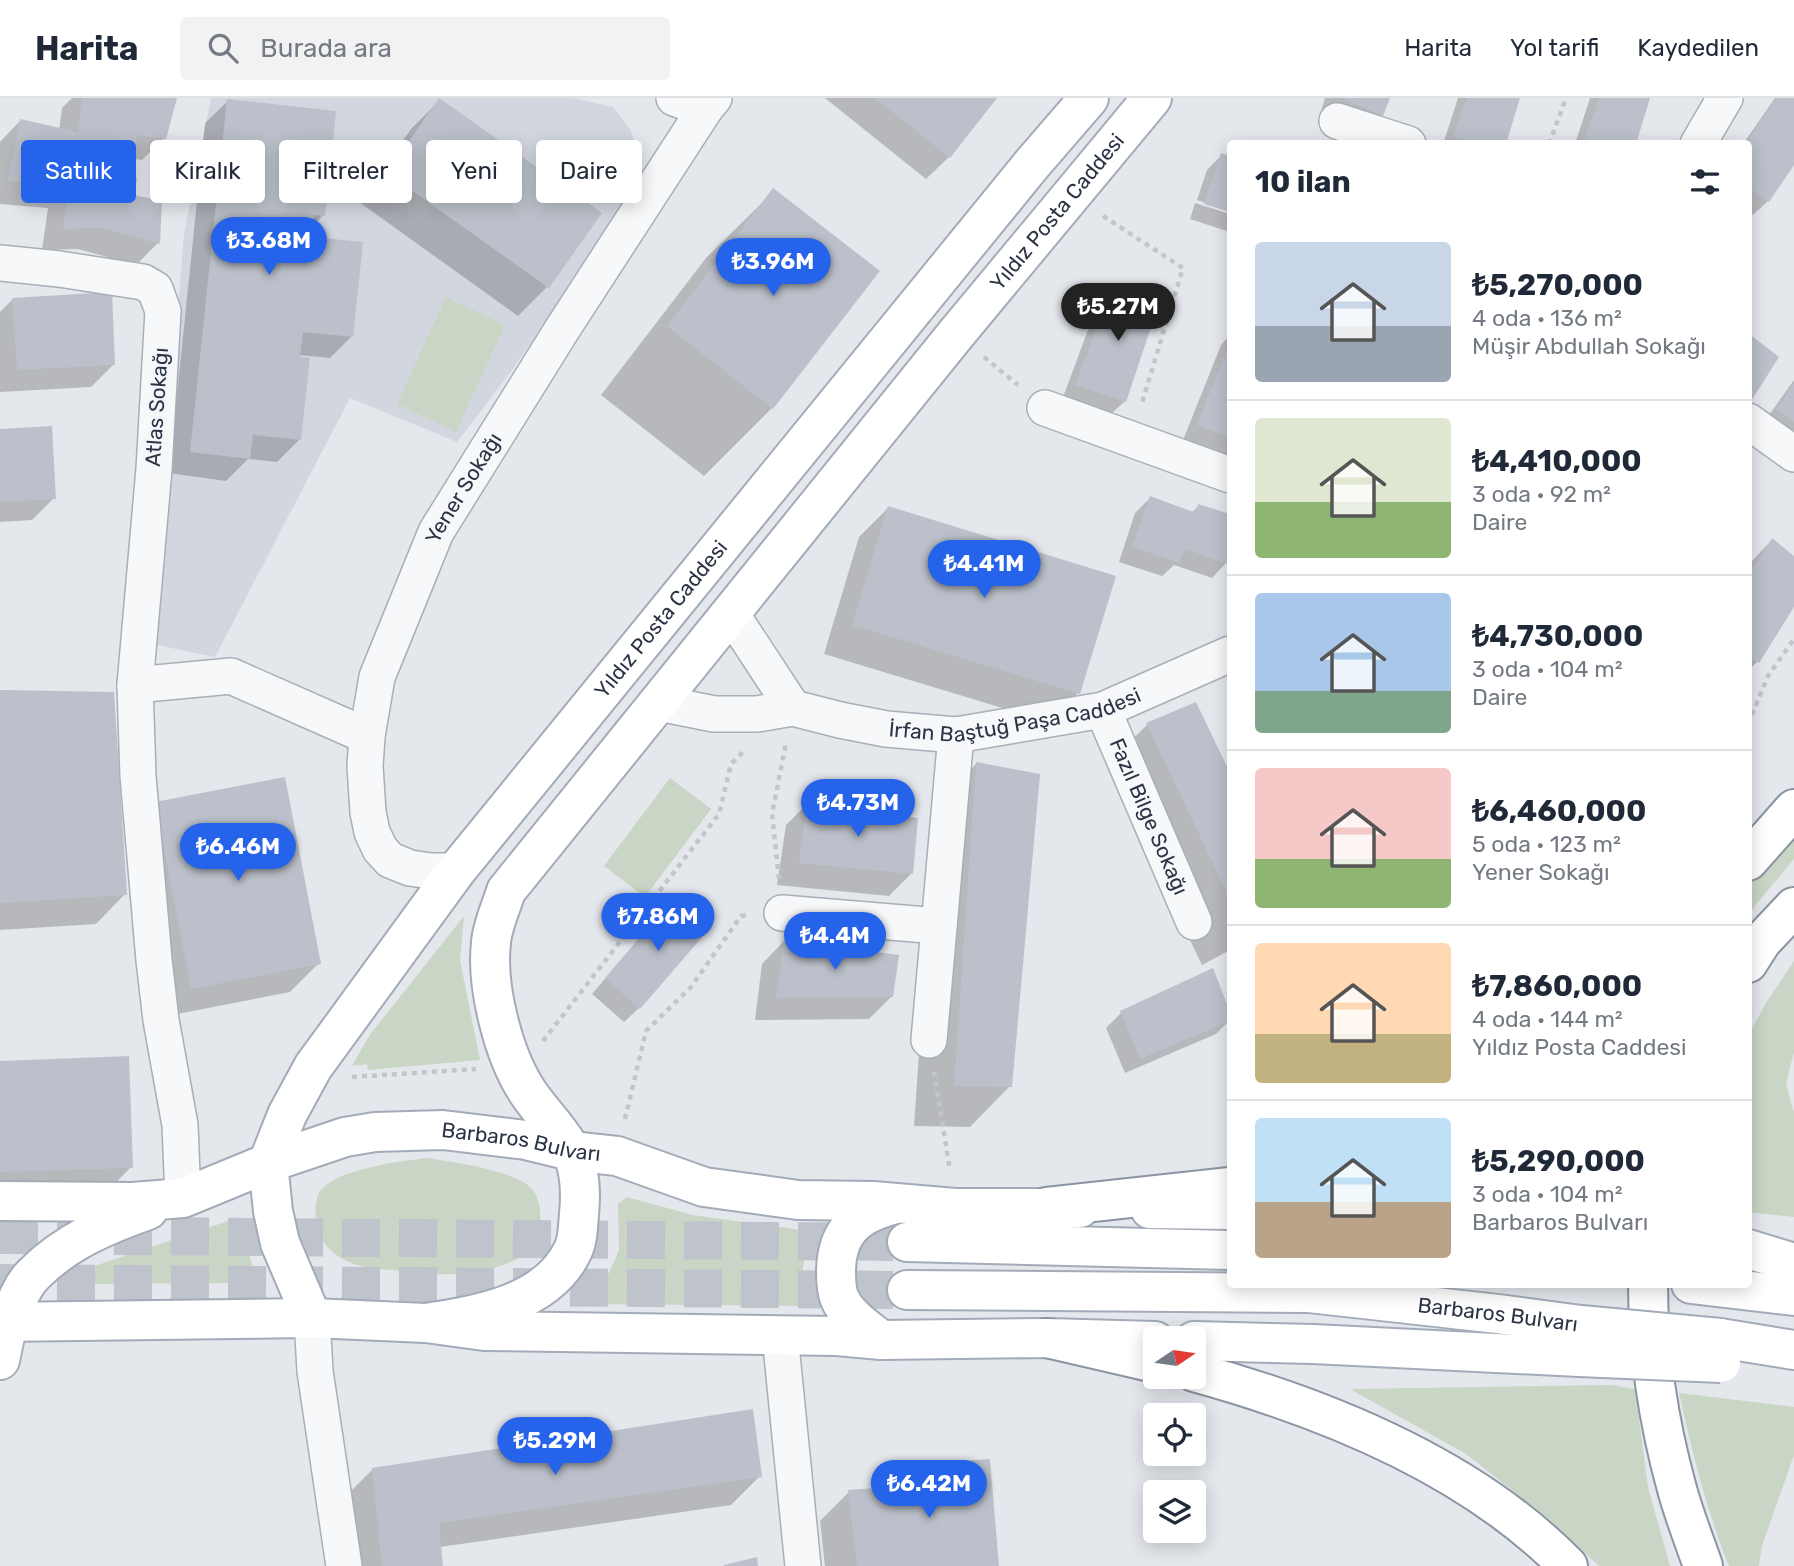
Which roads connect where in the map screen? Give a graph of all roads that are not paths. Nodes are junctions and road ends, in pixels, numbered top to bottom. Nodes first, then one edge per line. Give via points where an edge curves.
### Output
1 (1089, 98) edge
2 (1152, 98) edge
3 (1725, 98) edge
4 (698, 102) edge
5 (1337, 121) dead end
6 (1396, 140) edge
7 (1700, 140) edge
8 (0, 263) edge
9 (1045, 408) road end
10 (1752, 424) edge
11 (1794, 454) edge
12 (1227, 474) edge
13 (693, 581) junction
14 (730, 612) junction
15 (1227, 655) edge
16 (135, 685) junction
17 (659, 703) junction
18 (793, 708) junction
19 (1103, 710) junction
20 (956, 735) junction
21 (367, 736) junction
22 (1794, 809) edge
23 (1752, 856) edge
24 (456, 871) junction
25 (1794, 907) edge
26 (782, 913) road end
27 (1194, 922) dead end
28 (939, 926) junction
29 (1752, 956) edge
30 (929, 1040) road end
31 (572, 1151) junction
32 (268, 1163) junction
33 (1227, 1187) edge
34 (183, 1198) junction
35 (0, 1201) edge
36 (900, 1203) junction
37 (1046, 1207) junction
38 (1227, 1210) edge
39 (906, 1242) tunnel mouth
40 (1752, 1248) edge
41 (1752, 1249) edge
42 (1227, 1250) edge
43 (1794, 1251) edge
44 (1794, 1263) edge
45 (1648, 1288) edge
46 (1724, 1288) edge
47 (907, 1290) tunnel mouth
48 (1794, 1296) edge
49 (312, 1318) junction
50 (4, 1322) edge
51 (426, 1323) junction
52 (780, 1335) junction
53 (1047, 1338) junction
54 (881, 1340) junction
55 (1143, 1340) edge
56 (1206, 1341) edge
57 (1580, 1341) junction
58 (1721, 1350) junction
59 (1794, 1350) edge
60 (0, 1360) edge
61 (1143, 1360) edge
62 (1794, 1361) edge
63 (1206, 1376) edge
64 (344, 1566) edge
65 (803, 1566) edge
66 (1567, 1566) edge
67 (1703, 1566) edge

1 - 13 main road, Yıldız Posta Caddesi
2 - 14 main road, Yıldız Posta Caddesi
3 - 7 street
4 - 21 street, Yener Sokağı via 436,532 377,677
5 - 6 street
8 - 16 street, Atlas Sokağı via 143,282 155,289 163,311
9 - 12 street
10 - 11 street
13 - 14 main road
13 - 24 main road, Yıldız Posta Caddesi
14 - 17 main road, Yıldız Posta Caddesi
14 - 18 street
15 - 19 street, İrfan Baştuğ Paşa Caddesi
16 - 21 street via 232,676
16 - 34 street, Atlas Sokağı via 154,960 180,1125
17 - 18 street, İrfan Baştuğ Paşa Caddesi via 714,714
17 - 31 main road, Yıldız Posta Caddesi via 506,891 491,941 493,996 512,1058 525,1089
18 - 20 street, İrfan Baştuğ Paşa Caddesi via 886,729
19 - 20 street, İrfan Baştuğ Paşa Caddesi
19 - 27 street, Fazıl Bilge Sokağı
20 - 28 street
21 - 24 street, Yener Sokağı via 368,812 380,849 390,860 410,867
22 - 23 main road
24 - 32 main road, Yıldız Posta Caddesi via 313,1067
25 - 29 main road
26 - 28 street
28 - 30 street
31 - 32 main road, Barbaros Bulvarı via 526,1139 443,1129 408,1130 345,1137
31 - 36 main road, Barbaros Bulvarı via 617,1156 704,1187 798,1200
31 - 51 main road via 580,1187 577,1231 573,1250 549,1282 498,1307
32 - 34 main road, Barbaros Bulvarı
32 - 49 main road via 280,1242
33 - 37 main road
34 - 35 main road, Barbaros Bulvarı
34 - 50 main road via 108,1224 67,1248 33,1274
36 - 37 main road, Barbaros Bulvarı
36 - 54 main road via 874,1209 857,1220 846,1232 836,1259 838,1295 844,1306
37 - 38 main road
39 - 42 main road
40 - 43 main road
41 - 44 main road
45 - 67 main road via 1666,1440 1676,1489
46 - 48 main road
47 - 57 main road, Barbaros Bulvarı via 1310,1293 1498,1314
49 - 50 main road
49 - 51 main road
49 - 64 street via 315,1371
50 - 60 main road
51 - 52 main road via 484,1331
52 - 54 main road
52 - 65 street
53 - 54 main road
53 - 55 main road
53 - 61 main road
56 - 57 main road
57 - 58 main road, Barbaros Bulvarı, bridge
58 - 59 main road, Barbaros Bulvarı
58 - 62 main road
63 - 66 main road via 1311,1408 1430,1464 1482,1495

